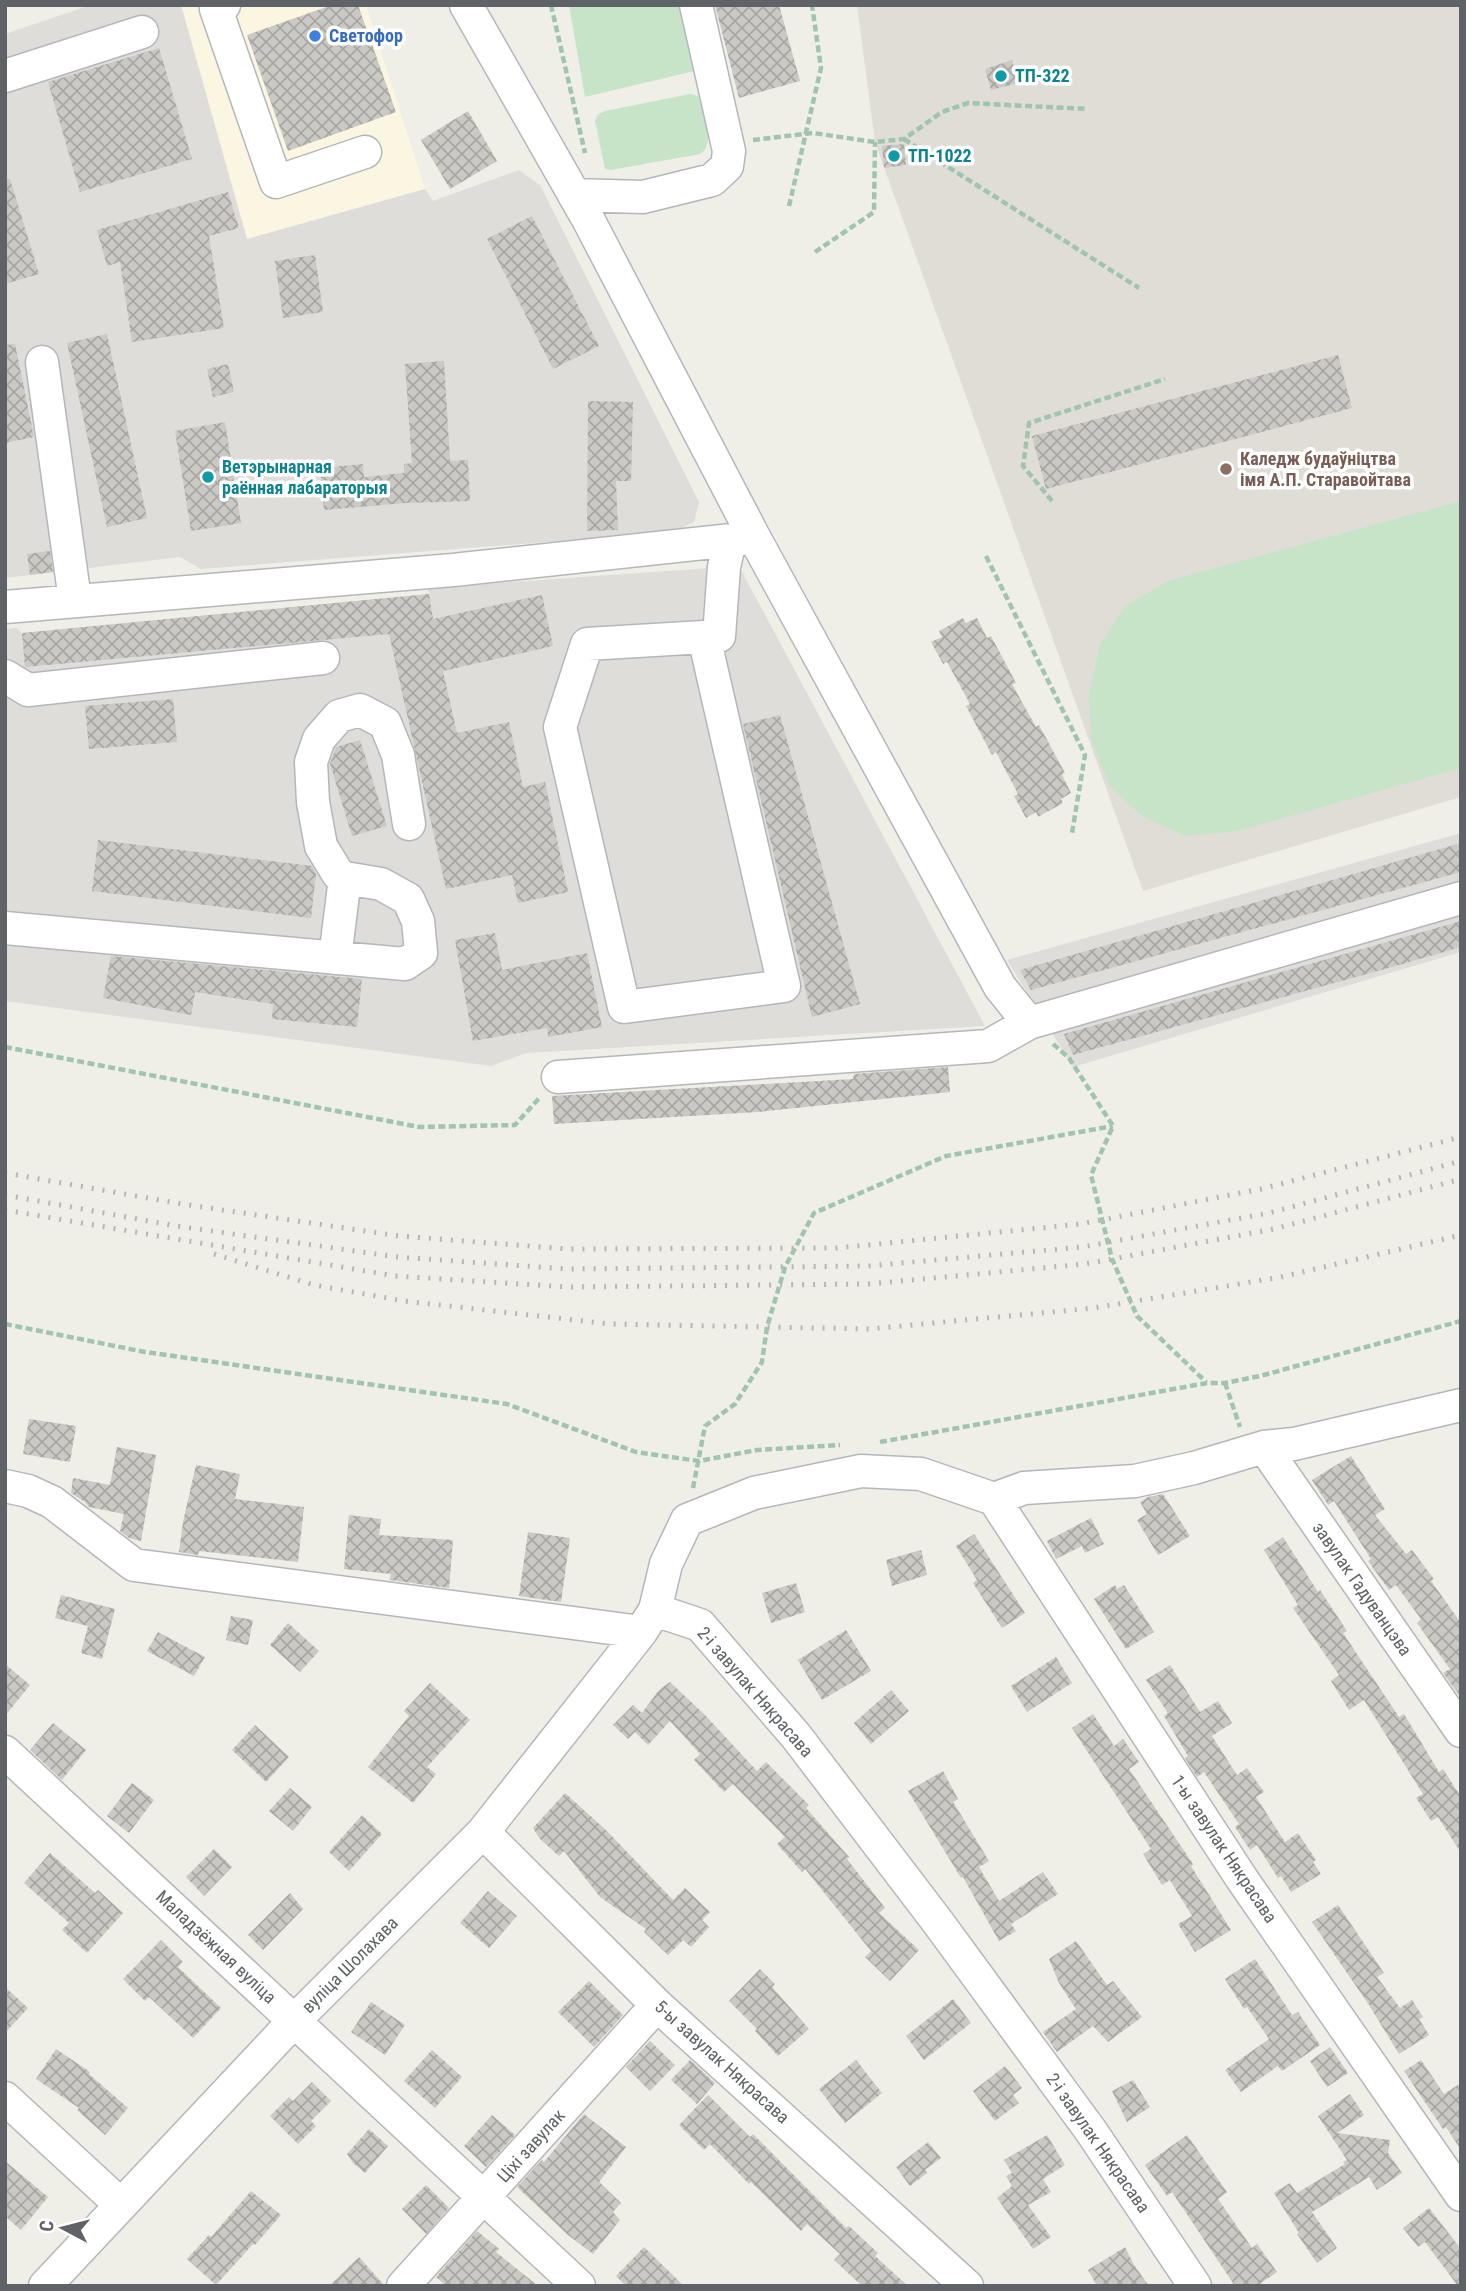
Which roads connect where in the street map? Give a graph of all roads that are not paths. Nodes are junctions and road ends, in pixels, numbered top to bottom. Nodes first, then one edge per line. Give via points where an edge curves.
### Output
1 (224, 5) edge
2 (466, 5) edge
3 (696, 5) edge
4 (142, 32) dead end
5 (5, 76) edge
6 (365, 152) dead end
7 (574, 195) junction
8 (42, 362) dead end
9 (742, 539) junction
10 (75, 600) junction
11 (5, 607) edge
12 (704, 637) junction
13 (323, 658) dead end
14 (5, 676) edge
15 (409, 824) dead end
16 (345, 878) junction
17 (1461, 898) edge
18 (5, 928) edge
19 (335, 958) junction
20 (1029, 1023) junction
21 (558, 1077) road end
22 (1461, 1405) edge
23 (1264, 1447) junction
24 (5, 1486) edge
25 (994, 1499) junction
26 (648, 1621) junction
27 (1461, 1731) edge
28 (5, 1752) edge
29 (483, 1832) junction
30 (657, 2005) junction
31 (295, 2020) junction
32 (5, 2098) edge
33 (1461, 2195) edge
34 (484, 2199) junction
35 (120, 2204) junction
36 (45, 2286) edge
37 (403, 2286) edge
38 (579, 2286) edge
39 (967, 2286) edge
40 (1195, 2286) edge

1 - 6 street via 216,9 276,182
2 - 7 street
3 - 7 street via 728,144 727,166 712,180 643,197
4 - 5 street
7 - 9 street
8 - 10 street
9 - 10 street via 453,570
9 - 12 street via 724,567 719,636
9 - 20 street via 1000,987
10 - 11 street
12 - 12 street via 587,644 560,727 624,1007 784,986
13 - 14 street via 28,690
15 - 16 street via 398,755 385,723 360,710 339,716 319,739 311,762 321,846
16 - 19 street
16 - 19 street via 381,884 408,899 418,921 421,953 405,964
17 - 20 street
18 - 19 street
20 - 21 street via 988,1046
22 - 23 street
23 - 25 street via 1135,1480 1024,1488
23 - 27 street, завулак Гадуванцэва
24 - 26 street, 2-і завулак Някрасава via 28,1490 52,1502 134,1565
25 - 26 street via 920,1474 861,1471 754,1493 687,1520 666,1564
25 - 33 street, 1-ы завулак Някрасава via 1242,1879
26 - 29 street, вуліца Шолахава
26 - 40 street, 2-і завулак Някрасава via 700,1625 796,1736 1091,2130
28 - 31 street, Маладзёжная вуліца
29 - 30 street, 5-ы завулак Някрасава
29 - 31 street, вуліца Шолахава
30 - 34 street, Ціхі завулак
30 - 39 street, 5-ы завулак Някрасава
31 - 34 street, Маладзёжная вуліца
31 - 35 street, вуліца Шолахава
32 - 35 street
34 - 37 street, Ціхі завулак
34 - 38 street, Маладзёжная вуліца
35 - 36 street, вуліца Шолахава

